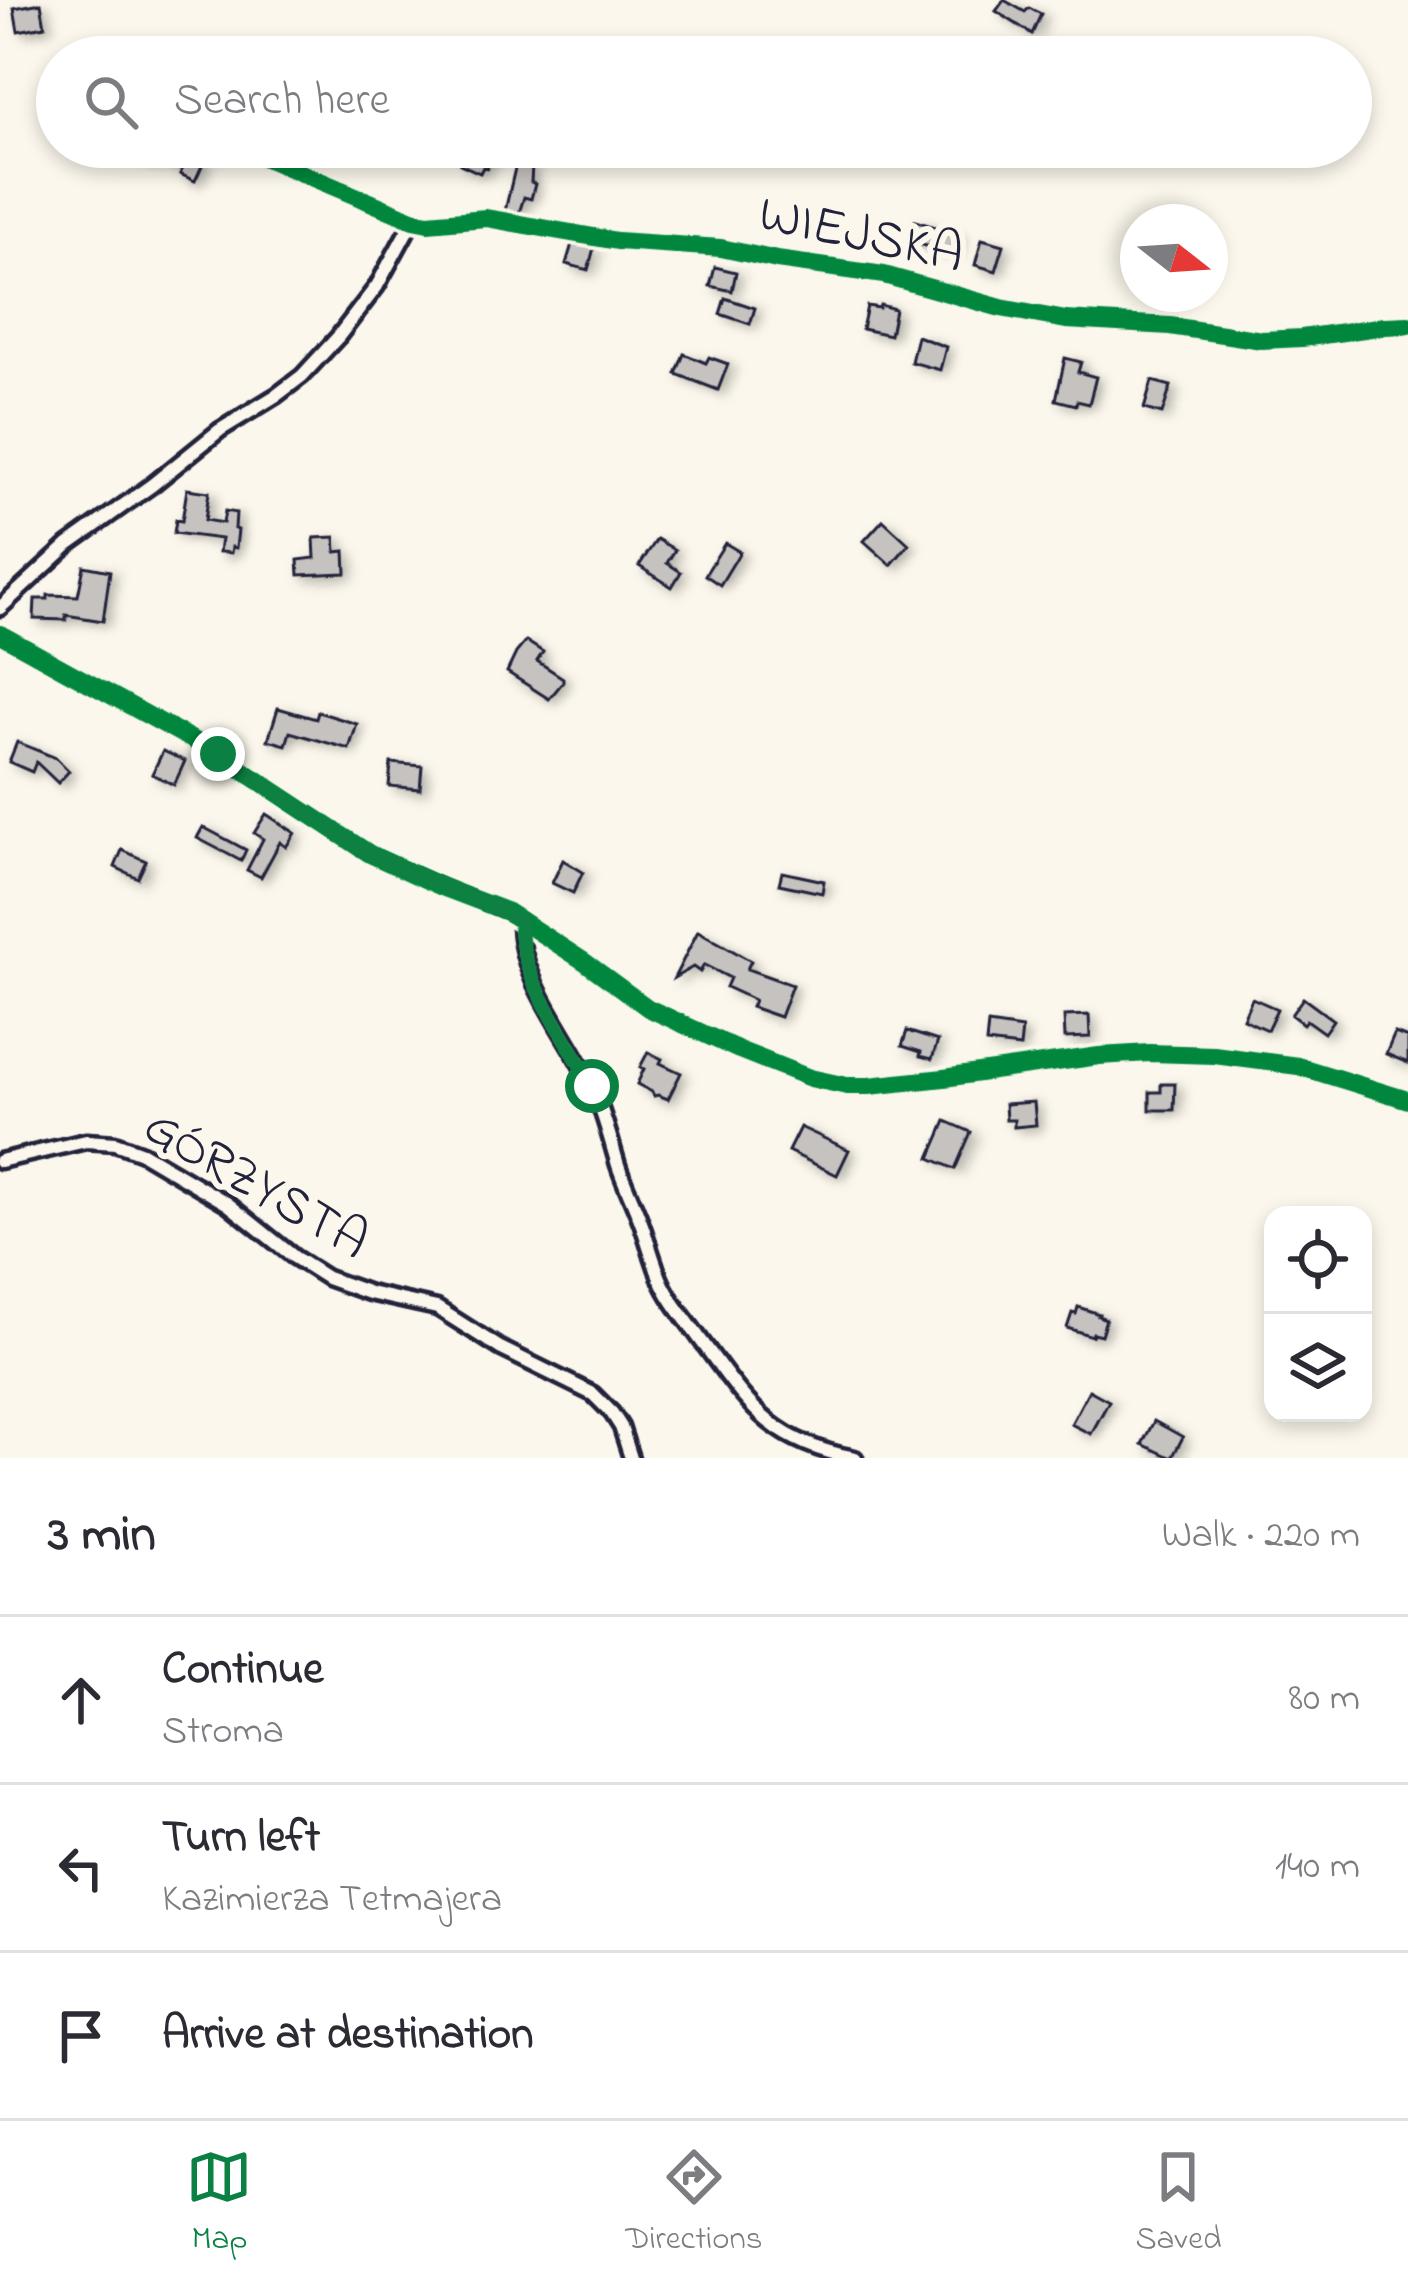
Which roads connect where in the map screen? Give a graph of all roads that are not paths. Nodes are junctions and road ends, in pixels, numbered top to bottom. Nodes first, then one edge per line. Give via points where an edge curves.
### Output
1 (289, 168) edge
2 (412, 220) junction
3 (1408, 326) edge
4 (0, 608) edge
5 (0, 634) edge
6 (520, 919) junction
7 (1408, 1100) edge
8 (0, 1161) edge
9 (631, 1458) edge
10 (855, 1458) edge

1 - 2 street, WIEJSKA
2 - 3 street, WIEJSKA via 486,218 617,241 721,248 884,275 1048,318 1286,340
2 - 4 street via 365,302 302,376 68,545
5 - 6 street via 218,754 370,854
6 - 7 street via 648,1008 828,1083 1171,1054 1298,1066
6 - 10 street via 529,964 598,1100 666,1291 759,1415 800,1442
8 - 9 street, GÓRZYSTA via 86,1141 142,1153 328,1278 436,1308 592,1394 621,1427

